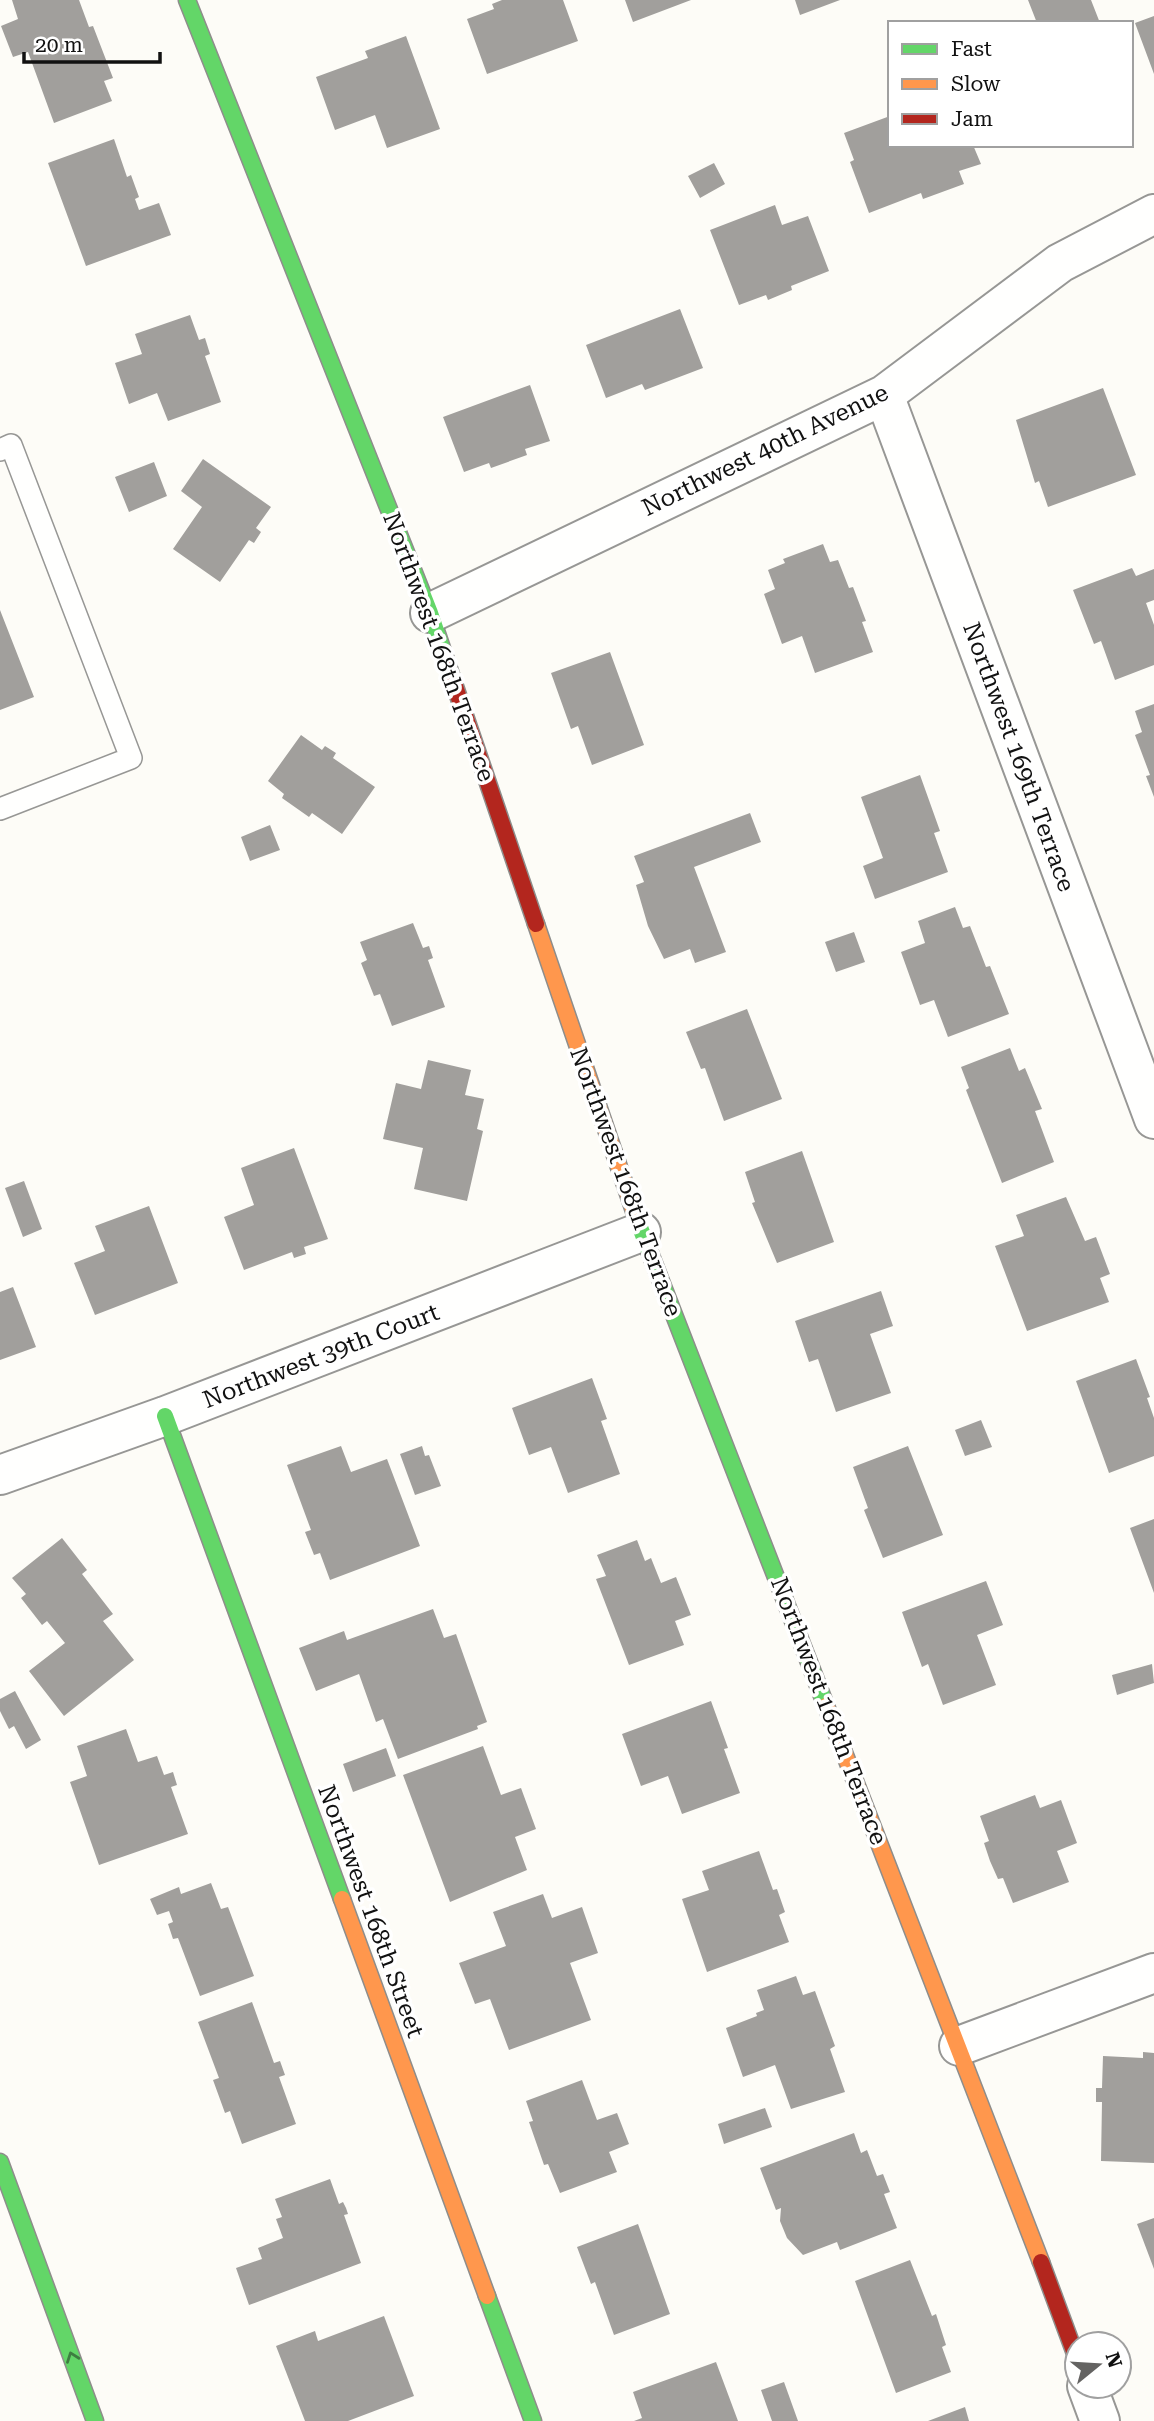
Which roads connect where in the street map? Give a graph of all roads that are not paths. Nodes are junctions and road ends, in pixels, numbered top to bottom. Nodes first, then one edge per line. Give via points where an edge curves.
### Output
1 (196, 3) edge
2 (1154, 214) edge
3 (884, 395) junction
4 (0, 450) edge
5 (430, 613) junction
6 (0, 809) edge
7 (1154, 1119) edge
8 (641, 1232) junction
9 (166, 1416) junction
10 (0, 1475) edge
11 (1154, 1973) edge
12 (959, 2046) junction
13 (0, 2162) edge
14 (1066, 2330) edge
15 (1092, 2400) edge
16 (95, 2421) edge
17 (533, 2421) edge
18 (1100, 2421) edge

1 - 5 street, Northwest 168th Terrace
2 - 3 street, Northwest 40th Avenue via 1060,263
3 - 5 street, Northwest 40th Avenue
3 - 7 street, Northwest 169th Terrace
4 - 6 lane via 11,445 131,758
5 - 8 street, Northwest 168th Terrace
8 - 9 street, Northwest 39th Court
8 - 12 street, Northwest 168th Terrace
9 - 10 street, Northwest 39th Court
9 - 17 street, Northwest 168th Street
11 - 12 street
12 - 14 street, Northwest 168th Terrace
16 -> 13 street
15 - 18 street

